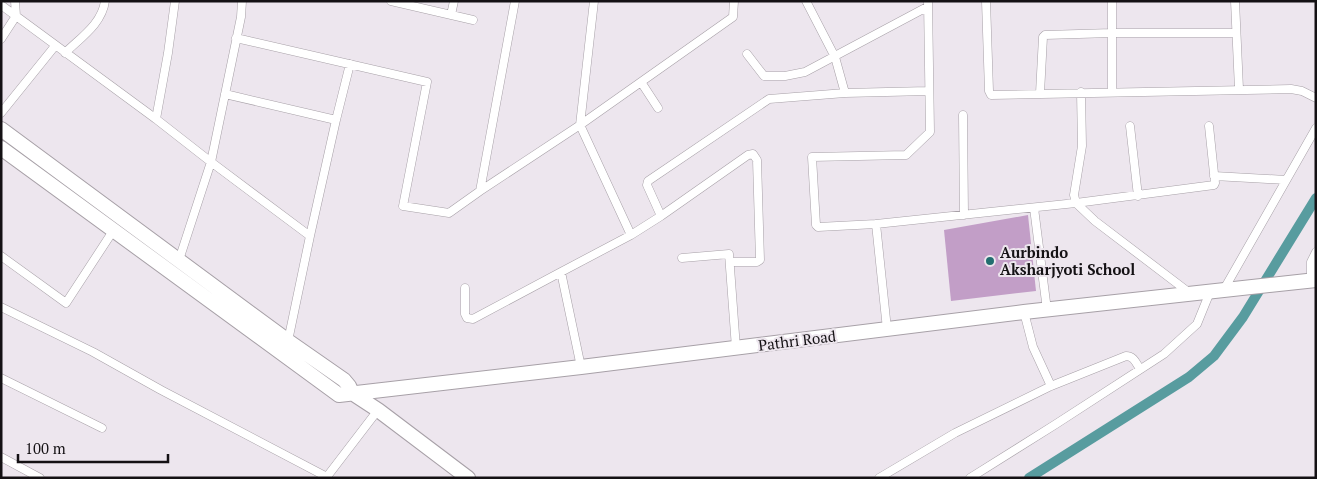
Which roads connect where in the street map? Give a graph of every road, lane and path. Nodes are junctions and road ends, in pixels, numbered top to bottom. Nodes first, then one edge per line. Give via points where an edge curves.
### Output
1 (16, 1) edge
2 (105, 1) edge
3 (175, 1) edge
4 (242, 1) edge
5 (391, 1) edge
6 (454, 1) edge
7 (516, 1) edge
8 (594, 1) edge
9 (734, 1) edge
10 (806, 1) edge
11 (986, 1) edge
12 (1112, 1) edge
13 (1235, 1) edge
14 (928, 4) edge
15 (1, 5) edge
16 (451, 15) junction
17 (16, 16) junction
18 (473, 20) dead end
19 (1112, 33) junction
20 (1236, 33) junction
21 (236, 38) junction
22 (1, 39) edge
23 (55, 46) junction
24 (65, 53) junction
25 (747, 54) dead end
26 (835, 57) junction
27 (350, 64) junction
28 (641, 82) junction
29 (1240, 89) junction
30 (928, 91) junction
31 (1081, 92) junction
32 (1112, 92) junction
33 (1040, 93) junction
34 (225, 94) junction
35 (845, 94) junction
36 (1316, 98) edge
37 (658, 108) dead end
38 (1, 113) edge
39 (963, 115) dead end
40 (156, 119) junction
41 (336, 120) junction
42 (580, 124) junction
43 (1130, 126) dead end
44 (1210, 126) dead end
45 (1316, 128) edge
46 (1, 129) edge
47 (1, 148) edge
48 (211, 162) junction
49 (1214, 176) junction
50 (1286, 180) junction
51 (480, 191) junction
52 (1138, 196) junction
53 (1076, 204) junction
54 (1034, 208) junction
55 (964, 215) junction
56 (661, 216) junction
57 (876, 224) junction
58 (114, 231) junction
59 (631, 235) junction
60 (310, 236) junction
61 (1316, 252) edge
62 (1, 256) edge
63 (682, 258) dead end
64 (178, 260) junction
65 (730, 262) junction
66 (561, 272) junction
67 (1308, 281) edge
68 (465, 288) dead end
69 (1216, 292) junction
70 (1192, 294) junction
71 (2, 309) edge
72 (1047, 310) junction
73 (1024, 312) junction
74 (887, 329) junction
75 (288, 341) junction
76 (736, 348) junction
77 (581, 367) junction
78 (1140, 370) junction
79 (1, 378) edge
80 (1051, 386) junction
81 (352, 393) junction
82 (376, 408) junction
83 (102, 428) dead end
84 (1, 457) edge
85 (327, 477) edge
86 (40, 478) edge
87 (467, 478) edge
88 (879, 478) edge
89 (970, 478) edge

1 - 17 street
2 - 24 street via 97,21
3 - 40 street
4 - 21 street
5 - 16 street
6 - 16 street
7 - 51 street
8 - 42 street
9 - 28 street via 733,17
10 - 26 street
11 - 33 street via 989,92 992,95
12 - 19 street
13 - 20 street
14 - 26 street
14 - 30 street
15 - 17 street
16 - 18 street
17 - 22 street
17 - 23 street
19 - 20 street
19 - 32 street
19 - 33 street via 1044,36
20 - 29 street
21 - 27 street
21 - 34 street
23 - 24 street
23 - 38 street
24 - 40 street
25 - 26 street via 761,74 768,77 805,72
26 - 35 street
27 - 41 street
27 - 51 street via 427,82 403,206 450,213
28 - 37 street
28 - 42 street
29 - 32 street
29 - 36 street via 1296,89
30 - 35 street
30 - 57 street via 930,130 908,154 814,156 811,159 817,227
31 - 32 street
31 - 33 street
31 - 53 street via 1082,141 1074,195
34 - 41 street
34 - 48 street
35 - 56 street via 778,97 764,101 648,181
39 - 55 street
40 - 48 street
41 - 60 street
42 - 51 street
42 - 59 street
43 - 52 street
44 - 49 street
45 - 50 street
46 - 64 highway
47 - 58 highway
48 - 60 street
48 - 64 street
49 - 50 street
49 - 52 street via 1214,185
50 - 69 street
52 - 53 street
53 - 54 street
53 - 70 street via 1109,233
54 - 55 street
54 - 72 street
55 - 57 street
56 - 59 street
56 - 65 street via 748,155 755,156 759,261
57 - 74 street
58 - 62 street via 66,303
58 - 81 highway via 338,395
59 - 66 street
60 - 75 street
61 - 67 street
63 - 65 street via 728,253
64 - 75 highway
65 - 76 street
66 - 68 street via 473,319 465,314
66 - 77 street
67 - 69 highway, Pathri Road
69 - 70 highway, Pathri Road
69 - 78 street via 1195,327
70 - 72 highway, Pathri Road
71 - 85 street via 93,352
72 - 73 highway, Pathri Road
73 - 74 highway, Pathri Road
73 - 80 street via 1033,347
74 - 76 highway, Pathri Road
75 - 81 highway via 346,382
76 - 77 highway, Pathri Road
77 - 81 highway, Pathri Road
78 - 80 street via 1134,359 1126,356
78 - 89 street
79 - 83 street
80 - 88 street via 956,433
81 - 82 highway
82 - 85 street
82 - 87 highway
84 - 86 street

